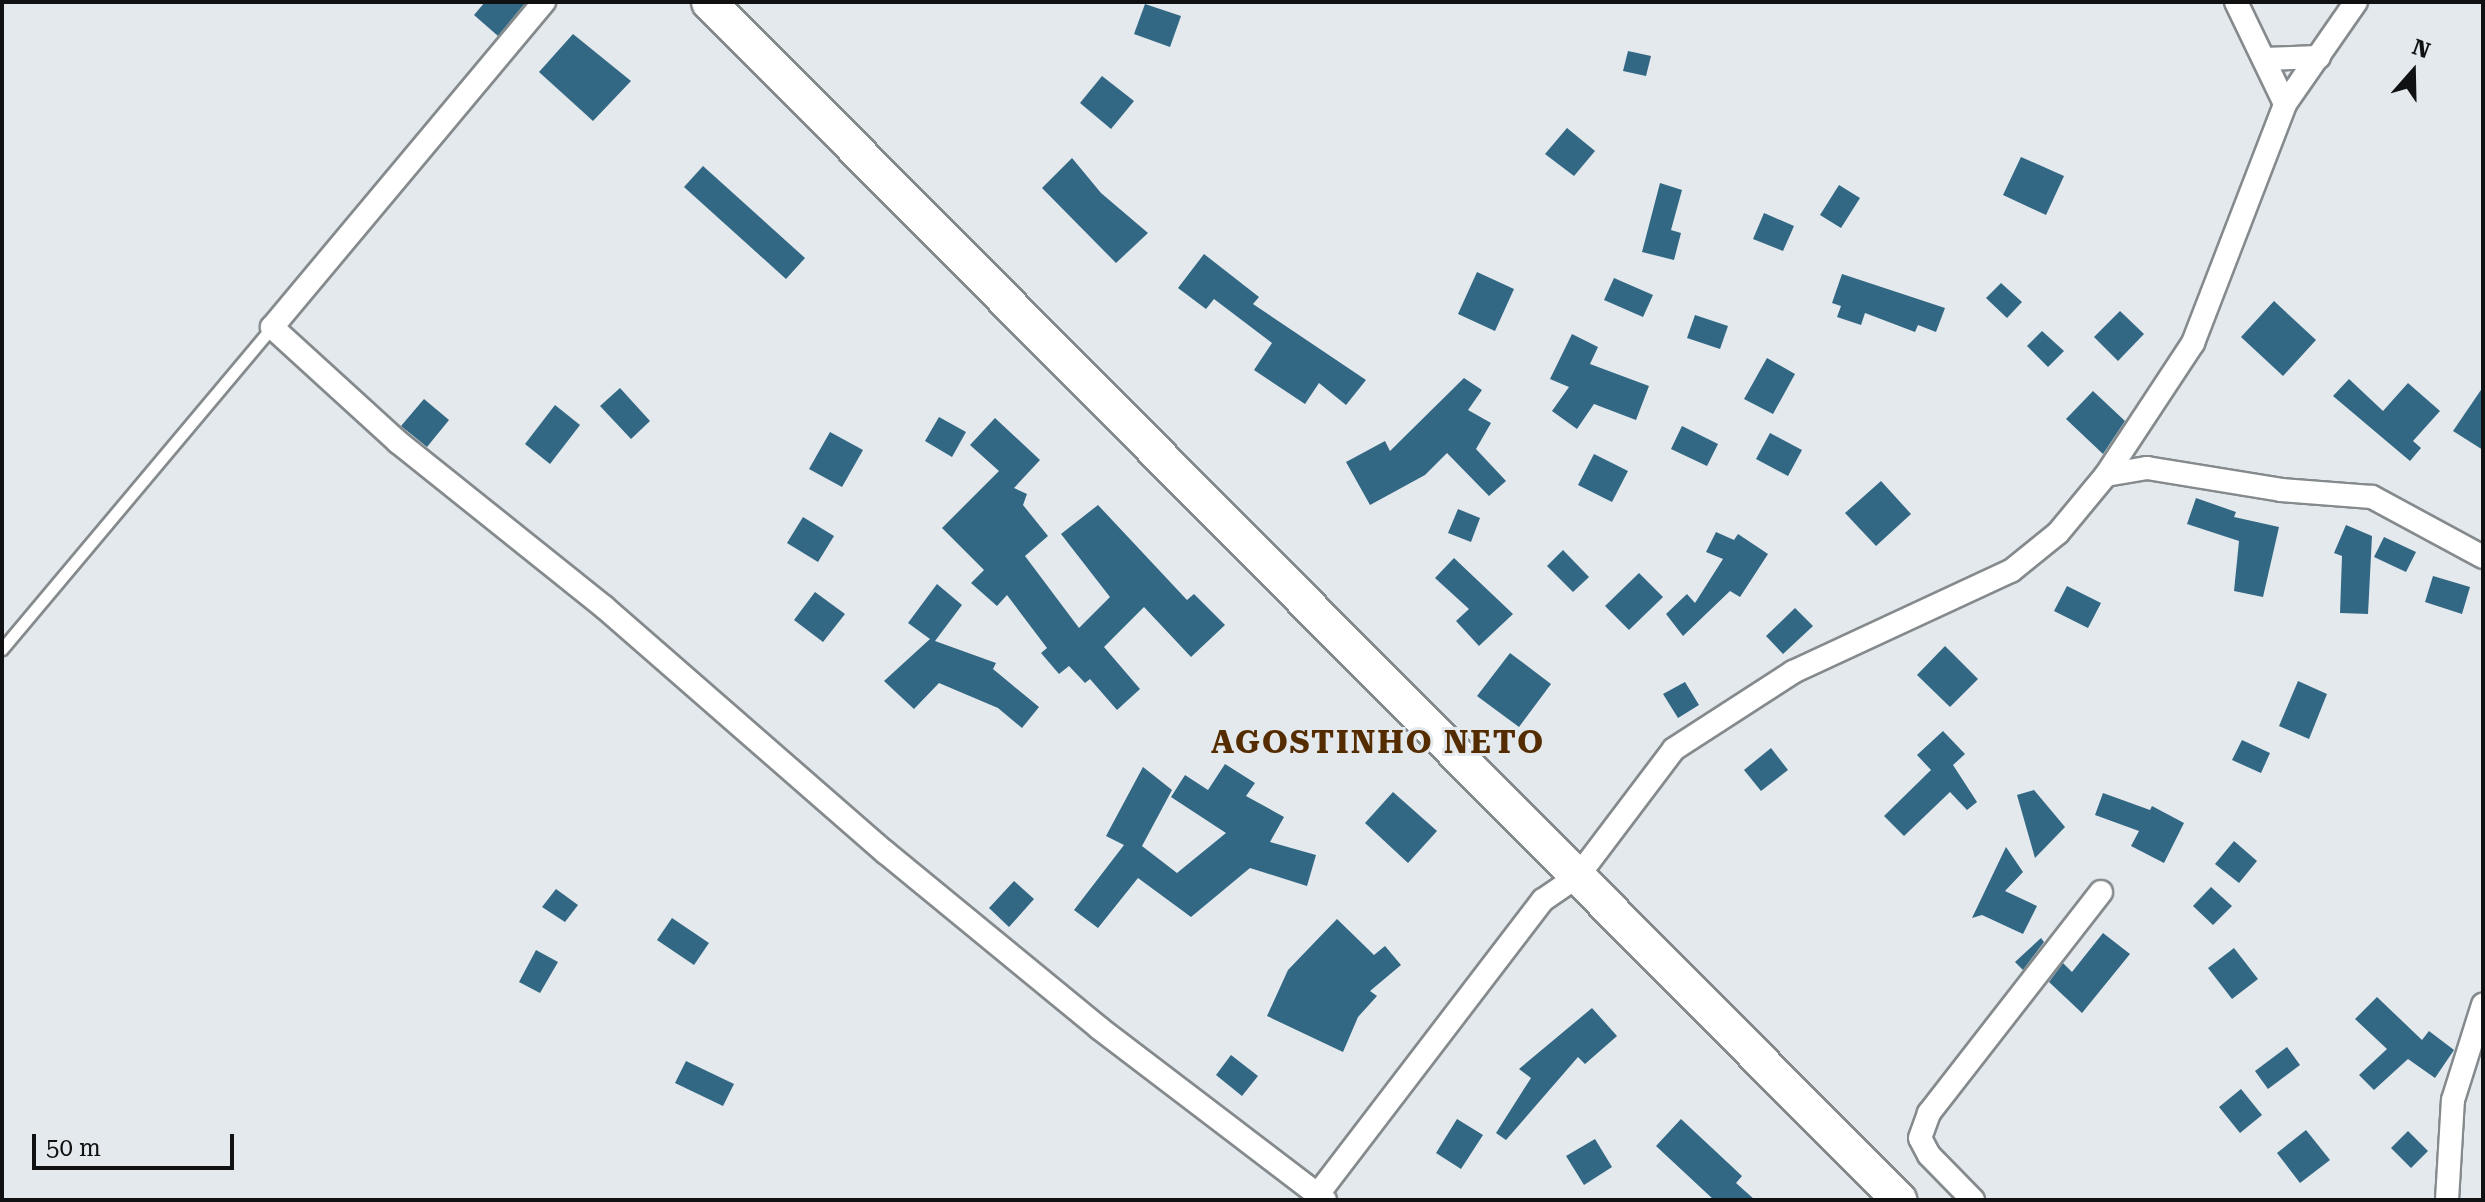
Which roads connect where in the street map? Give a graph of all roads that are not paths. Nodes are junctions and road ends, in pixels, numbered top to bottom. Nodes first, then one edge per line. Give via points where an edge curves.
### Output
1 (544, 2) edge
2 (709, 2) edge
3 (2236, 2) edge
4 (2356, 2) edge
5 (2319, 57) junction
6 (2265, 59) junction
7 (2285, 104) junction
8 (272, 327) junction
9 (2106, 475) junction
10 (2483, 557) edge
11 (2, 649) edge
12 (1578, 876) junction
13 (2101, 892) dead end
14 (2483, 1005) edge
15 (1322, 1197) edge
16 (1899, 1200) edge
17 (1973, 1200) edge
18 (2447, 1200) edge

1 - 8 street
2 - 12 main road
3 - 6 street
4 - 5 street
5 - 6 street
5 - 7 street
6 - 7 street
7 - 9 street via 2193,343
8 - 11 lane
8 - 15 street via 398,442 604,607 909,871 1099,1028
9 - 10 street via 2147,468 2281,490 2372,497
9 - 12 street via 2058,533 2011,571 1793,672 1674,749
12 - 15 street via 1543,900
12 - 16 main road
13 - 17 street via 1929,1113 1920,1138 1929,1155
14 - 18 street via 2453,1100

